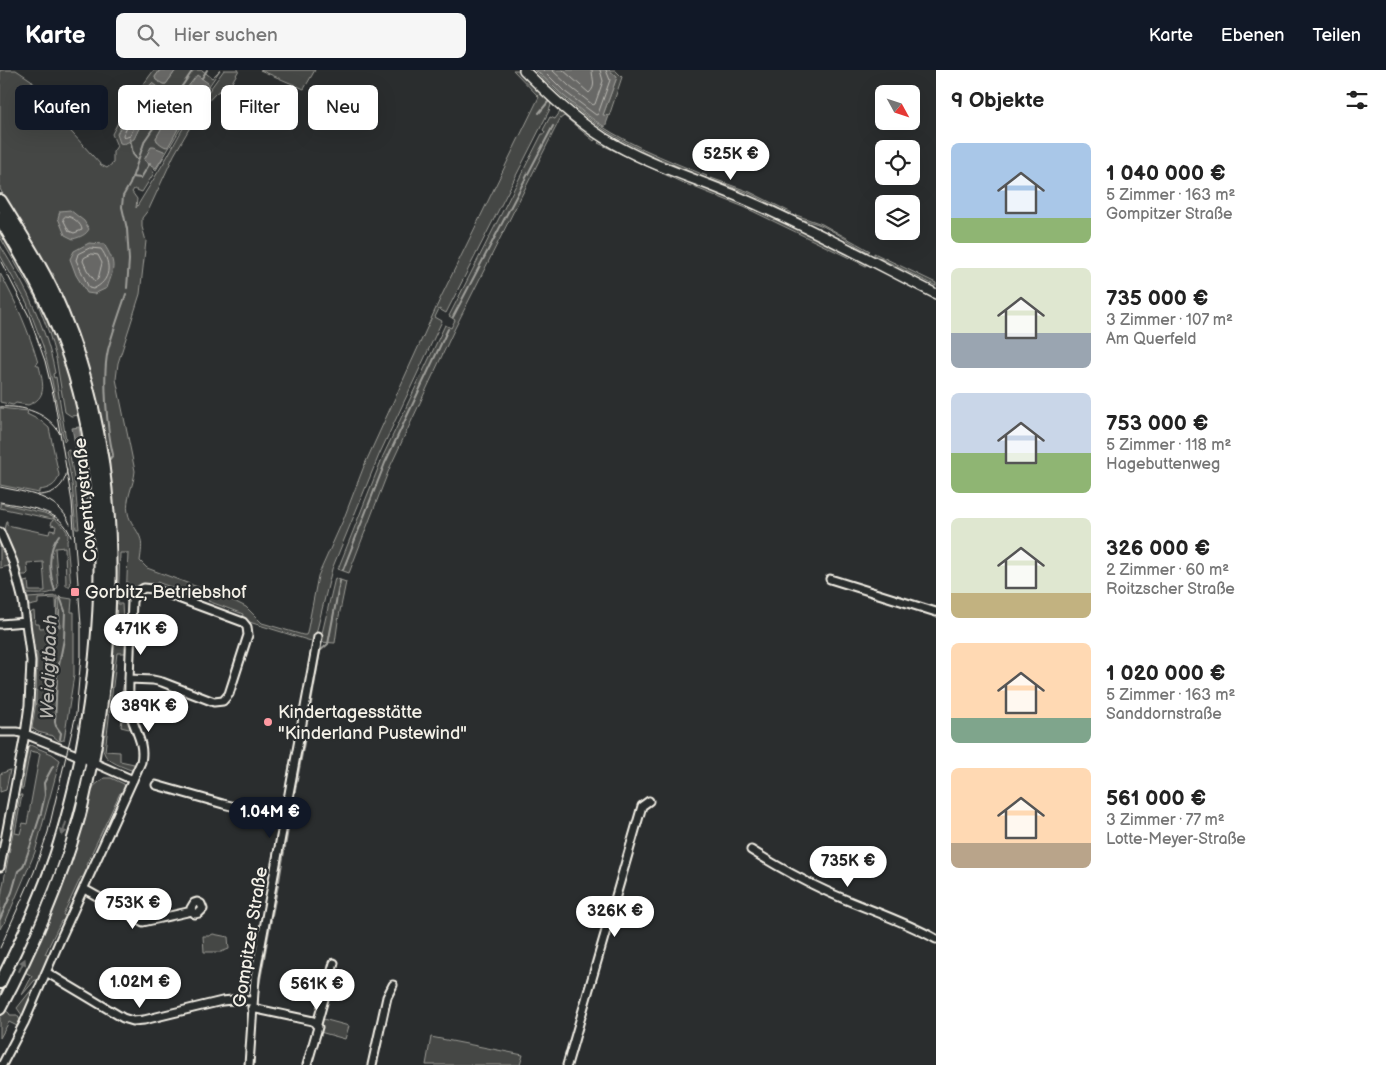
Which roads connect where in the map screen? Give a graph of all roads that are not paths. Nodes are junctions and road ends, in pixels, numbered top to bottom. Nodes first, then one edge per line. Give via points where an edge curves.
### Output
1 (524, 70) edge
2 (0, 201) edge
3 (0, 218) edge
4 (936, 294) edge
5 (0, 532) edge
6 (830, 579) dead end
7 (936, 612) edge
8 (26, 622) junction
9 (0, 624) edge
10 (318, 637) dead end
11 (129, 679) junction
12 (0, 732) edge
13 (25, 734) junction
14 (87, 760) junction
15 (133, 780) junction
16 (156, 785) dead end
17 (649, 801) dead end
18 (285, 819) junction
19 (3, 834) edge
20 (751, 850) dead end
21 (0, 867) edge
22 (84, 889) junction
23 (192, 911) dead end
24 (936, 940) edge
25 (334, 963) dead end
26 (46, 972) junction
27 (0, 983) edge
28 (393, 985) dead end
29 (252, 1005) junction
30 (0, 1009) edge
31 (317, 1024) junction
32 (2, 1065) edge
33 (250, 1065) edge
34 (307, 1065) edge
35 (372, 1065) edge
36 (567, 1065) edge

1 - 4 street via 569,113 626,150 759,206
2 - 14 highway, Coventrystraße via 60,309 83,372 102,458 108,519 108,619 101,706
3 - 14 highway, Coventrystraße via 38,284 64,343 86,417 94,463 99,520 99,611
5 - 8 street via 13,562
6 - 7 street
8 - 9 street
8 - 13 street via 31,661
10 - 18 street, Gompitzer Straße
11 - 11 street via 132,601 144,588 243,622 247,627 248,635 229,694 223,701 214,702 153,680
11 - 15 street via 131,714 143,754
12 - 13 street
13 - 14 street
13 - 19 street
14 - 15 street
14 -> 27 main road, Coventrystraße via 46,882
30 -> 14 main road, Coventrystraße via 53,897 78,820
15 - 22 street
16 - 18 street
17 - 36 street via 642,806
18 - 29 street, Gompitzer Straße
19 - 21 street
20 - 24 street via 827,892
22 - 23 street via 143,922
22 - 26 street
25 - 31 street
26 - 29 street via 132,1021 222,1001
26 - 32 street
28 - 35 street via 387,997
29 - 31 street
29 - 33 street, Gompitzer Straße
31 - 34 street

